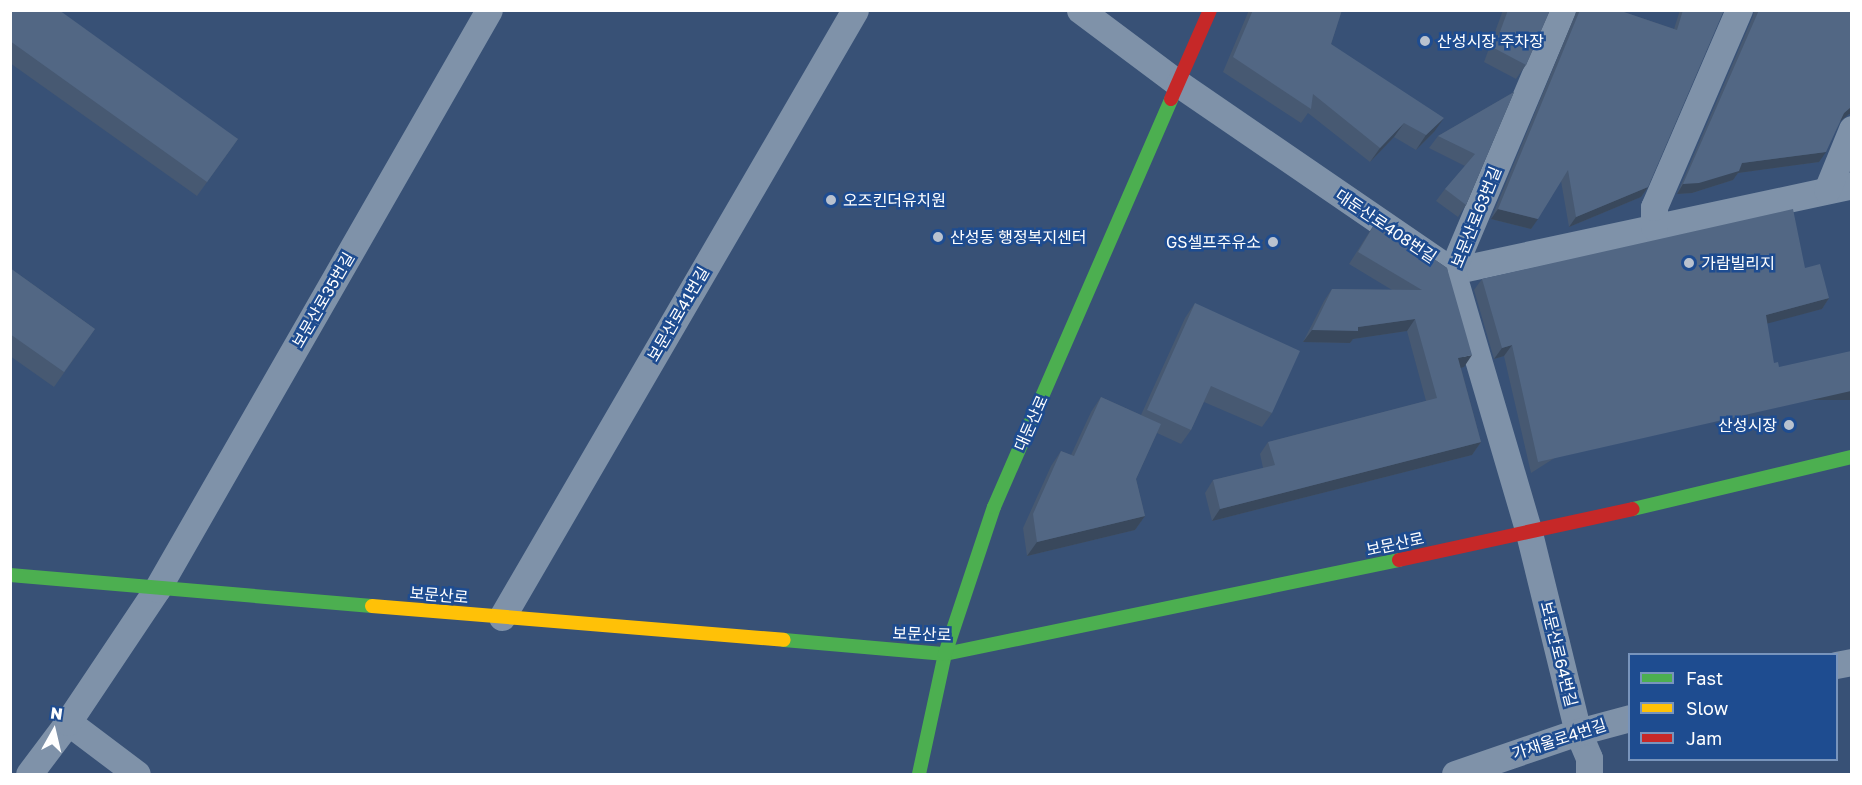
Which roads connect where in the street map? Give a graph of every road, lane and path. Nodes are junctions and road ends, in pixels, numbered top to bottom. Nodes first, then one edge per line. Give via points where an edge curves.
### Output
1 (489, 10) edge
2 (855, 10) edge
3 (1080, 10) edge
4 (1210, 10) edge
5 (1562, 10) edge
6 (1739, 10) edge
7 (1179, 84) junction
8 (1851, 129) edge
9 (1839, 187) edge
10 (1654, 227) junction
11 (1452, 271) junction
12 (1851, 457) edge
13 (1529, 533) junction
14 (10, 575) edge
15 (157, 589) junction
16 (502, 617) junction
17 (945, 654) junction
18 (1628, 718) edge
19 (68, 722) junction
20 (1578, 732) junction
21 (29, 774) edge
22 (137, 774) edge
23 (920, 774) edge
24 (1455, 774) edge
25 (1589, 774) edge

1 - 15 street, 보문산로35번길
2 - 16 street, 보문산로41번길
3 - 7 street
4 - 7 main road, 대둔산로
5 - 11 street, 보문산로63번길
6 - 10 street via 1654,207
7 - 11 street, 대둔산로408번길
7 - 17 main road, 대둔산로 via 994,507
8 - 9 street, 대둔산로408번길
9 - 10 street, 대둔산로408번길
10 - 11 street, 대둔산로408번길
11 - 13 street, 보문산로63번길
12 - 13 main road, 보문산로
13 - 17 main road, 보문산로
13 - 20 street, 보문산로64번길
14 - 15 main road, 보문산로
15 - 16 main road, 보문산로
15 - 19 street, 보문산로35번길
16 - 17 main road, 보문산로
17 - 23 main road, 대둔산로
18 - 20 street, 가재울로4번길
19 - 21 street, 보문산로35번길
19 - 22 street
20 - 24 street, 가재울로4번길
20 - 25 street, 보문산로64번길 via 1589,758

